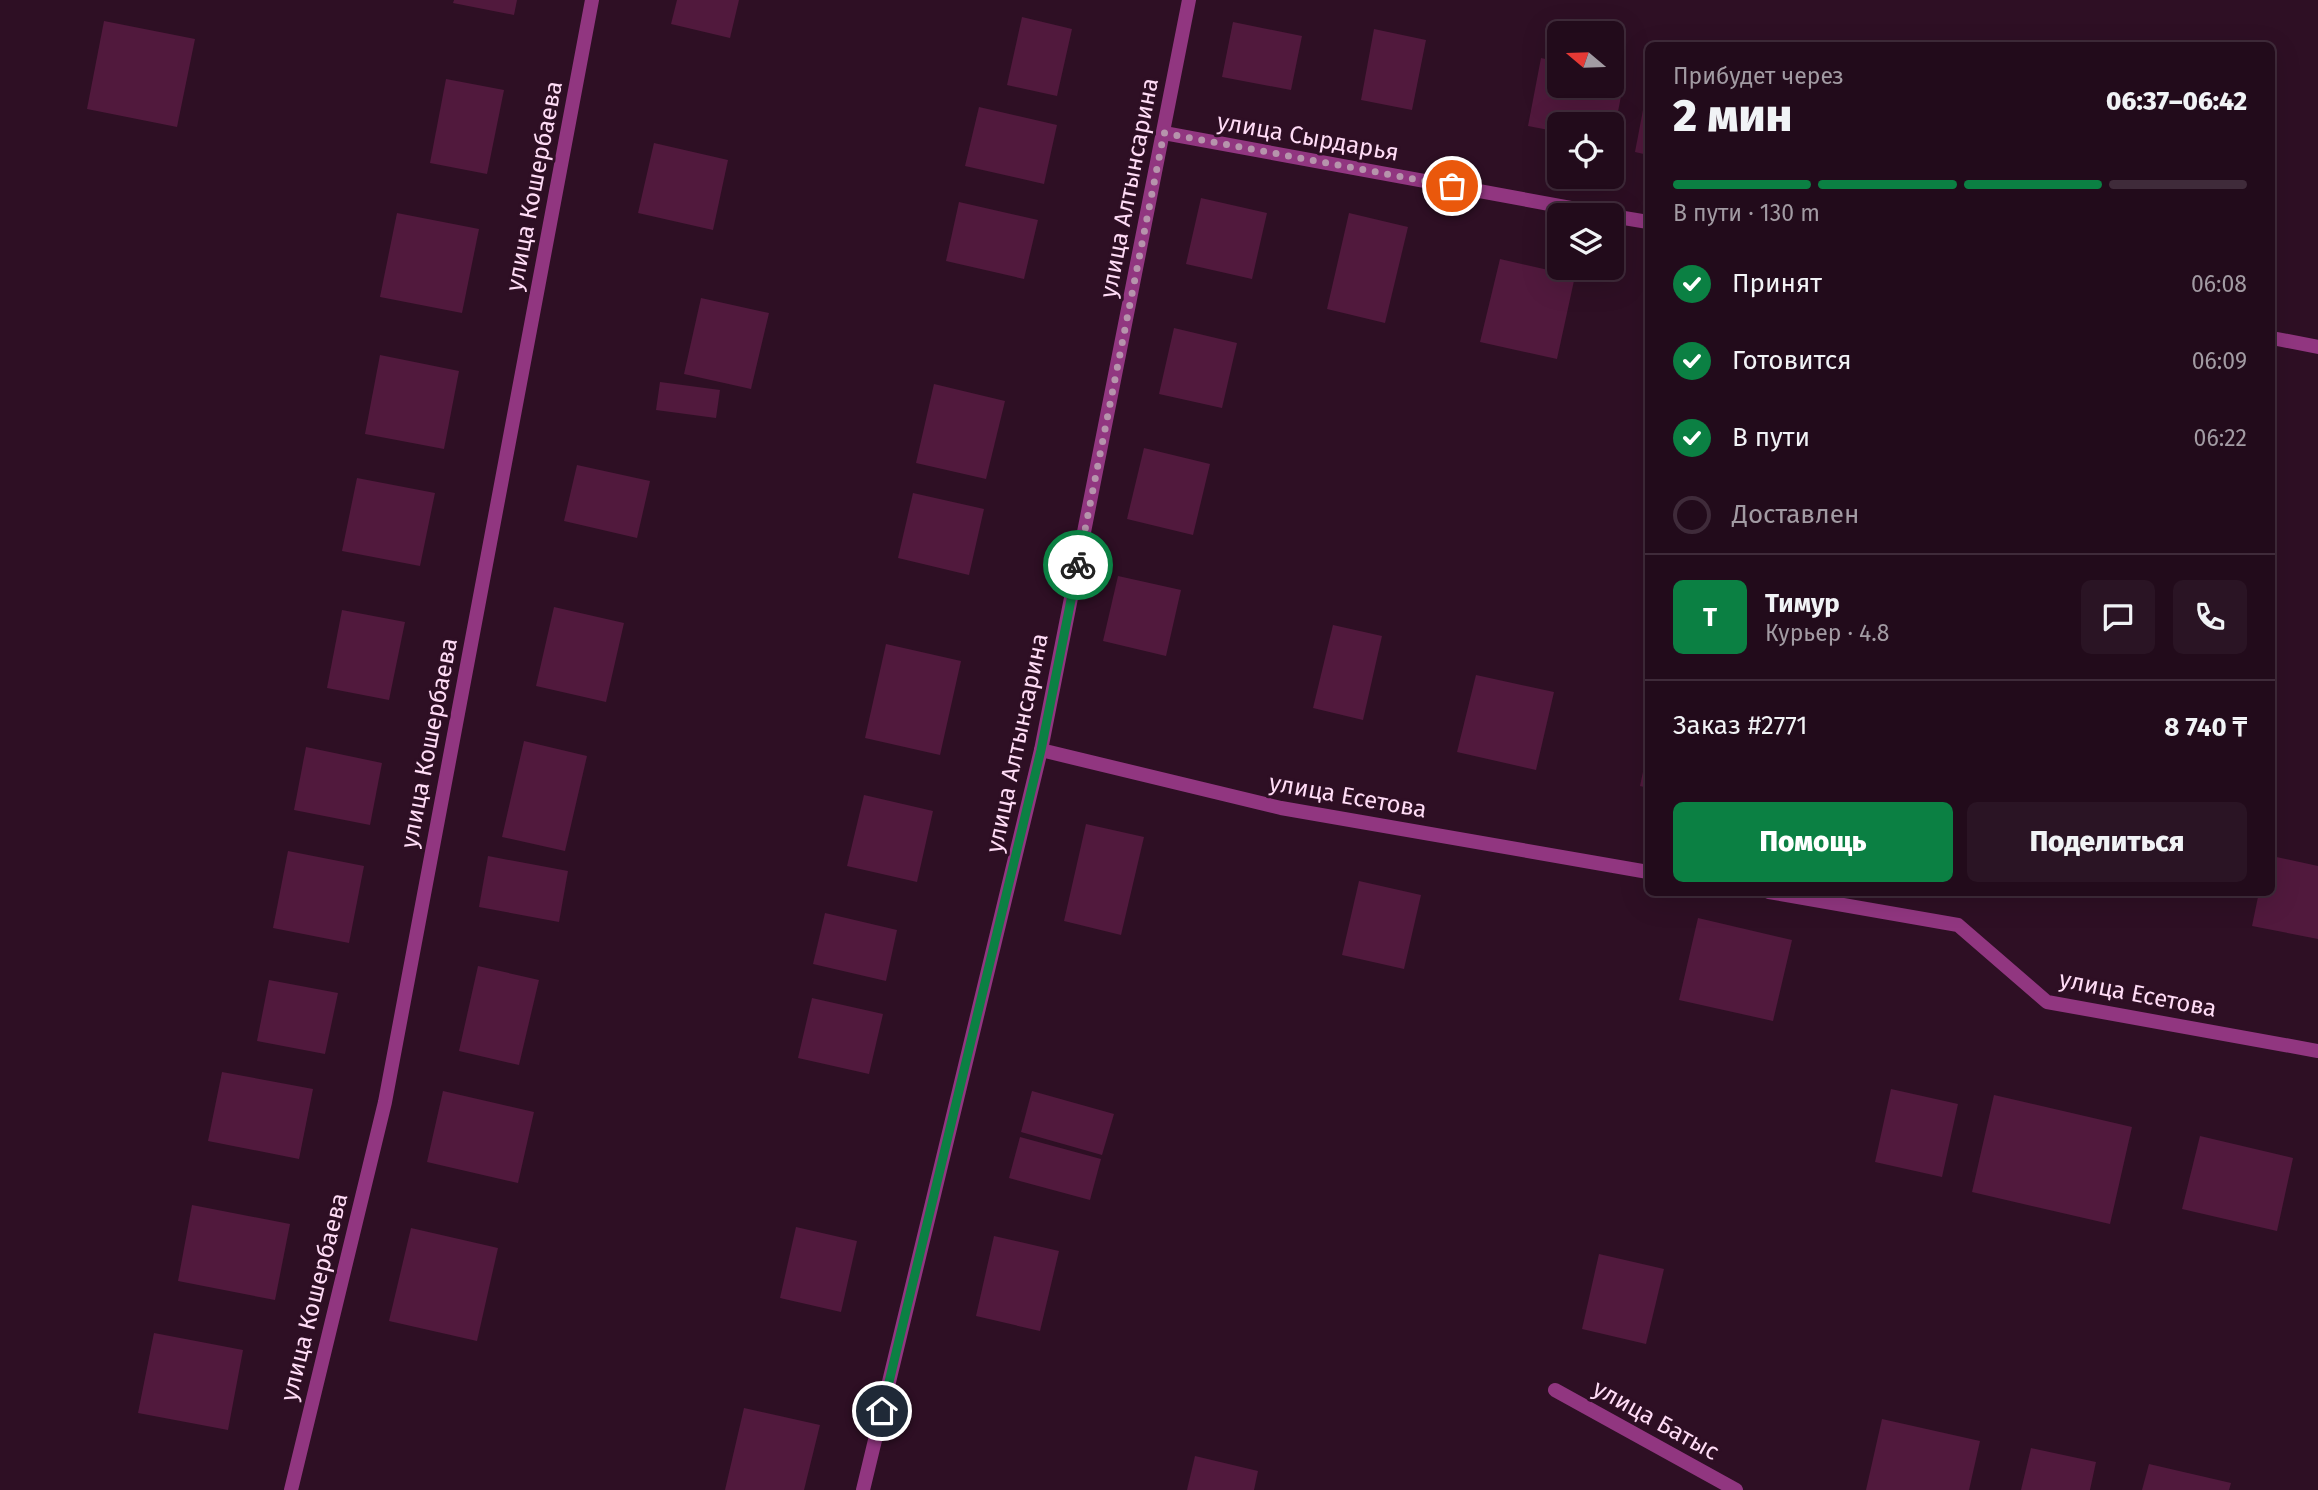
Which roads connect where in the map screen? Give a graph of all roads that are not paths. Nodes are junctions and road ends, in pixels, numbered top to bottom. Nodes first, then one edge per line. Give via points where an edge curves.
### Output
1 (592, 0) edge
2 (1189, 0) edge
3 (1164, 133) junction
4 (1547, 203) edge
5 (1624, 217) edge
6 (1645, 221) edge
7 (2275, 339) edge
8 (2318, 346) edge
9 (1041, 750) junction
10 (1645, 871) edge
11 (1792, 896) edge
12 (2318, 1051) edge
13 (1555, 1390) dead end
14 (291, 1490) edge
15 (863, 1490) edge
16 (1736, 1490) edge

1 - 14 street, улица Кошербаева via 385,1102
2 - 3 street, улица Алтынсарина
3 - 4 street, улица Сырдарья
3 - 9 street, улица Алтынсарина
5 - 6 street, улица Сырдарья
7 - 8 street
9 - 10 street, улица Есетова via 1280,808
9 - 15 street, улица Алтынсарина
11 - 12 street, улица Есетова via 1958,925 2047,1002
13 - 16 street, улица Батыс

